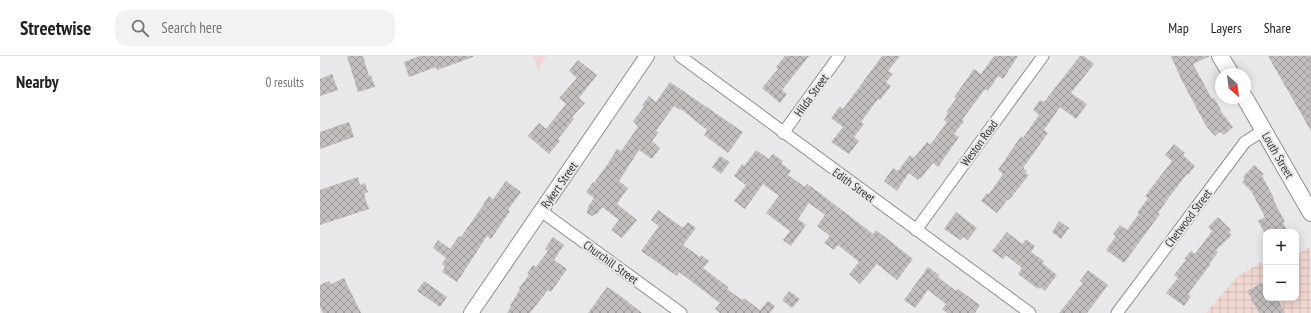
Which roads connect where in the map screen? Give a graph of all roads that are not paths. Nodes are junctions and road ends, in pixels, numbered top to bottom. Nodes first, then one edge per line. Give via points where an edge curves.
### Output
1 (647, 56) edge
2 (680, 56) edge
3 (839, 56) edge
4 (1043, 56) edge
5 (1220, 56) edge
6 (1227, 68) edge
7 (1249, 104) edge
8 (1264, 130) junction
9 (783, 133) junction
10 (541, 211) junction
11 (1311, 212) edge
12 (916, 230) junction
13 (471, 313) edge
14 (681, 313) edge
15 (1030, 313) edge
16 (1116, 313) edge

1 - 10 street, Rykert Street
2 - 9 street, Edith Street
3 - 9 street, Hilda Street
4 - 12 street, Weston Road
5 - 6 main road
7 - 8 main road, Louth Street
8 - 11 main road, Louth Street
8 - 16 street, Chetwood Street via 1245,142
9 - 12 street, Edith Street
10 - 13 street, Rykert Street
10 - 14 street, Churchill Street
12 - 15 street, Edith Street

